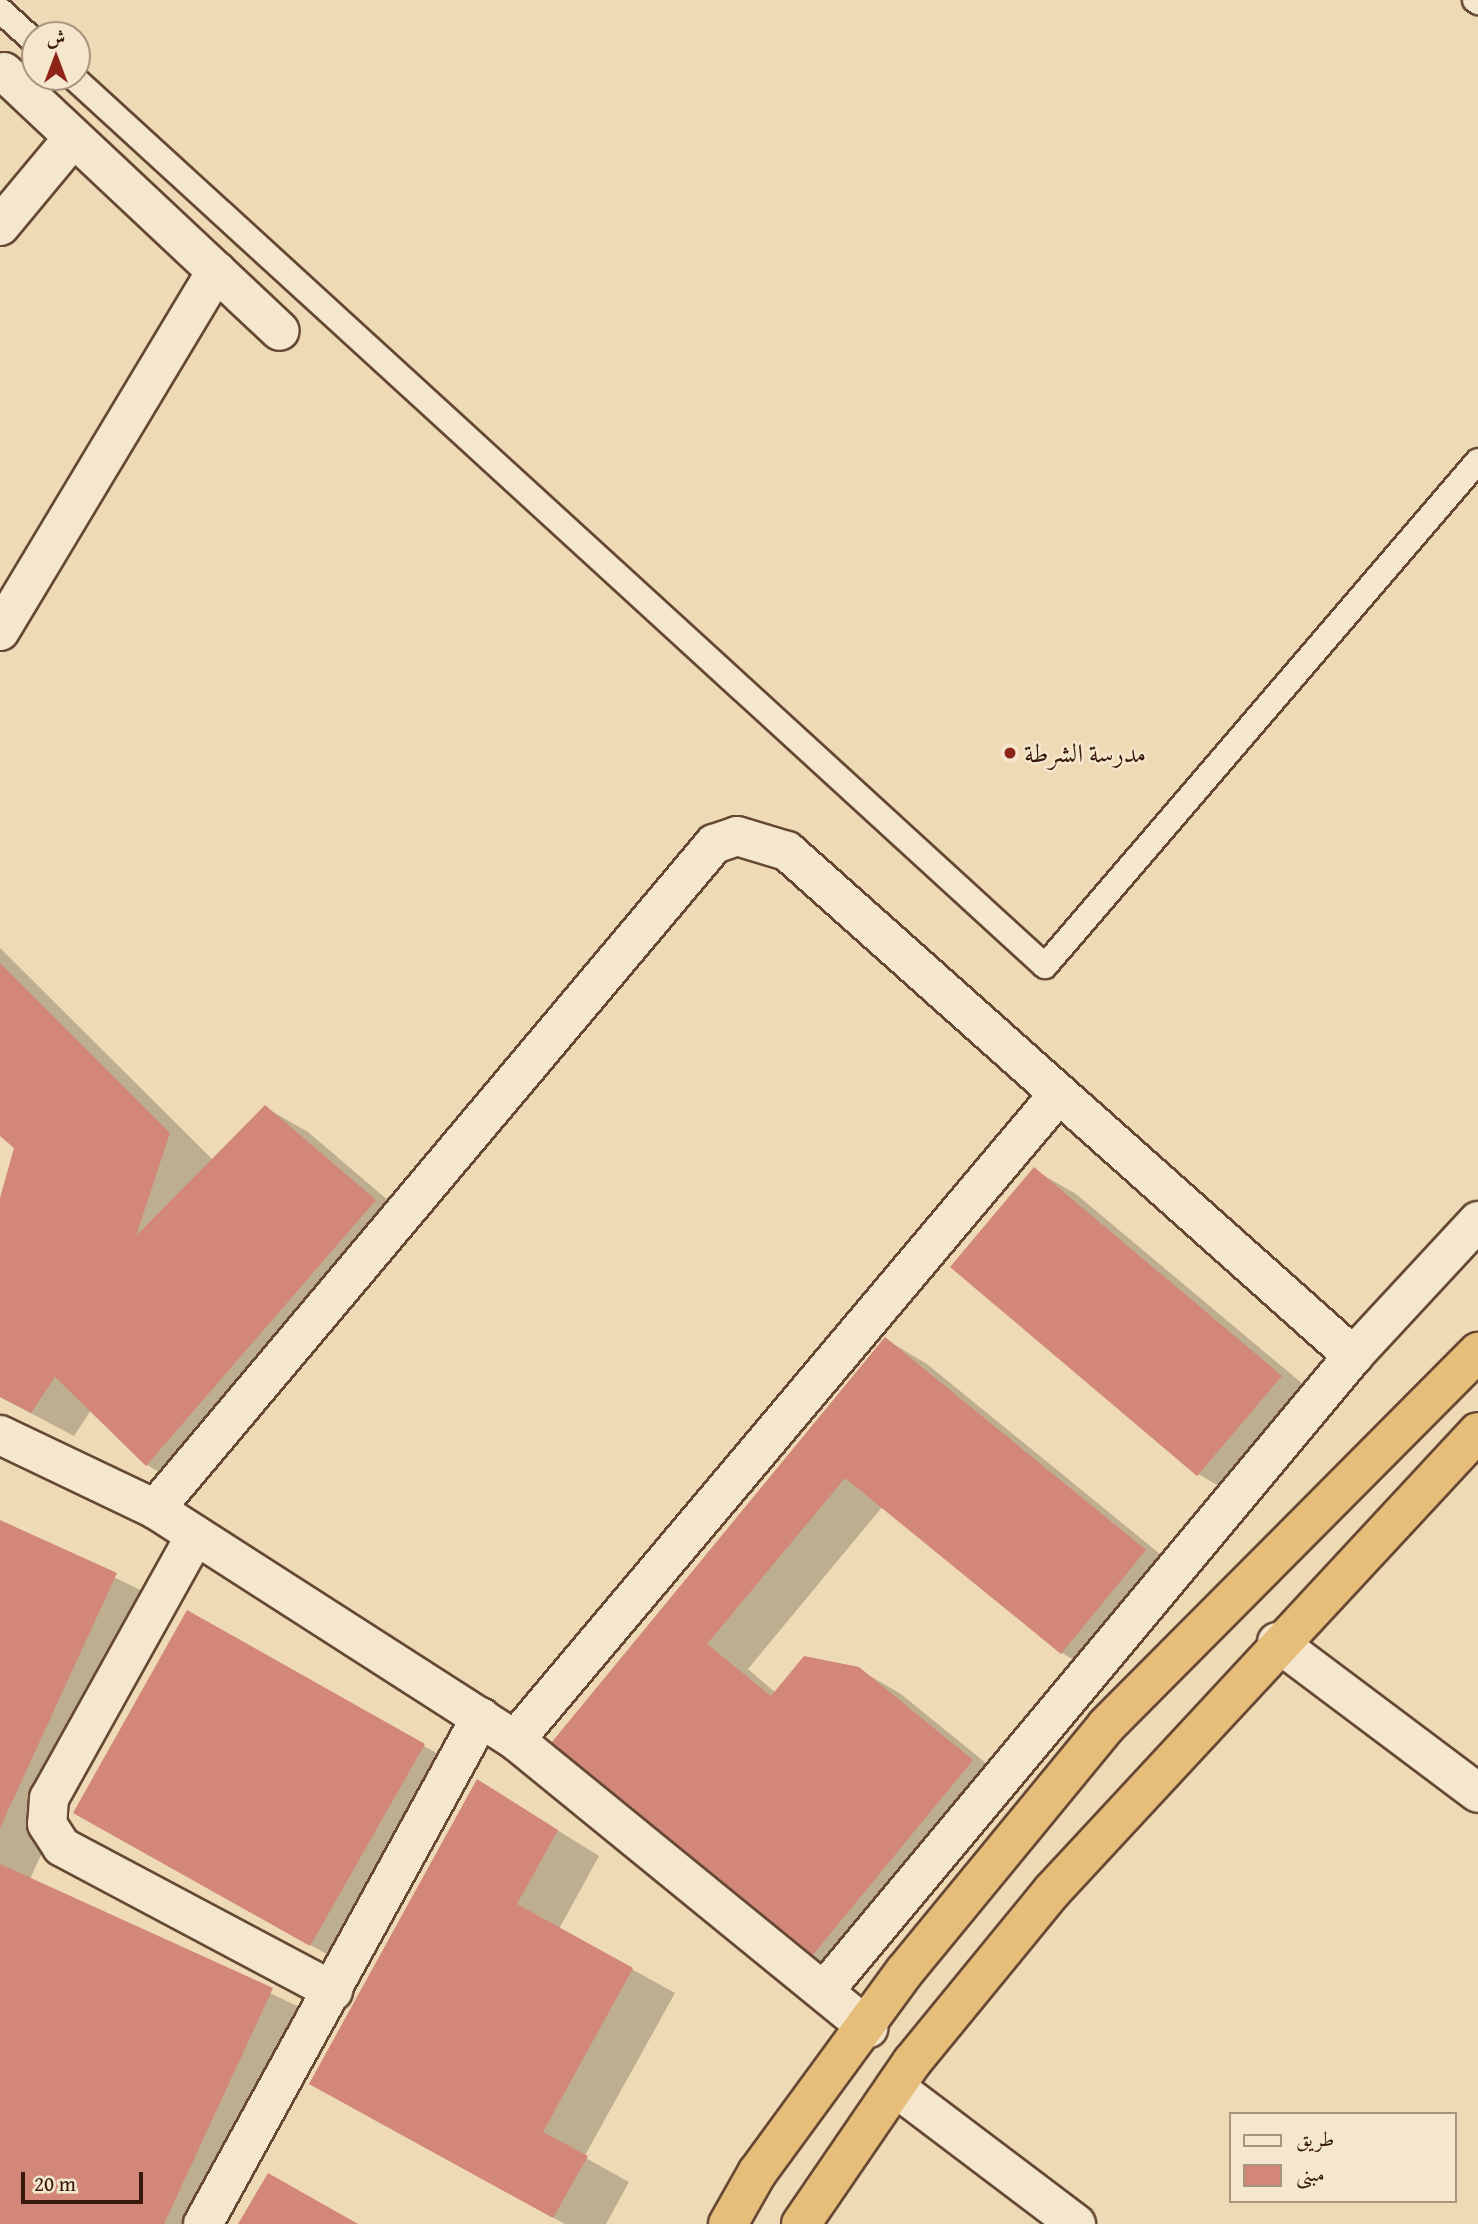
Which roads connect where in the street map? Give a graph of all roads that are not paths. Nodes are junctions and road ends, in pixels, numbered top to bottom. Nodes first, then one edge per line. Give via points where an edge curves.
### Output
1 (0, 10) edge
2 (21, 29) edge
3 (1, 72) edge
4 (88, 91) edge
5 (73, 138) junction
6 (0, 226) edge
7 (216, 271) junction
8 (280, 331) dead end
9 (1478, 461) edge
10 (0, 631) edge
11 (1058, 1095) junction
12 (1478, 1221) edge
13 (1478, 1352) edge
14 (1353, 1356) junction
15 (1478, 1432) edge
16 (0, 1435) edge
17 (155, 1509) junction
18 (194, 1538) junction
19 (1277, 1642) junction
20 (481, 1717) junction
21 (515, 1740) junction
22 (1478, 1793) edge
23 (333, 1991) junction
24 (824, 1992) junction
25 (868, 2028) junction
26 (895, 2087) junction
27 (203, 2224) edge
28 (728, 2224) edge
29 (801, 2224) edge
30 (1076, 2224) edge

1 - 2 lane
3 - 5 street
4 - 9 lane via 1045,966
5 - 6 street
5 - 7 street
7 - 8 street
7 - 10 street
11 - 14 street
11 - 17 street via 787,850 737,836 714,844
11 - 21 street
12 - 14 street
13 - 25 highway via 1107,1726 905,1971
14 - 24 street
15 - 19 highway
16 - 17 street
17 - 18 street
18 - 20 street
18 - 23 street via 49,1798 47,1825 62,1847
19 - 22 street
19 - 26 highway via 1052,1891
20 - 21 street
20 - 23 street
21 - 24 street
23 - 27 street
24 - 25 street
25 - 28 highway via 757,2174
26 - 29 highway
26 - 30 street

